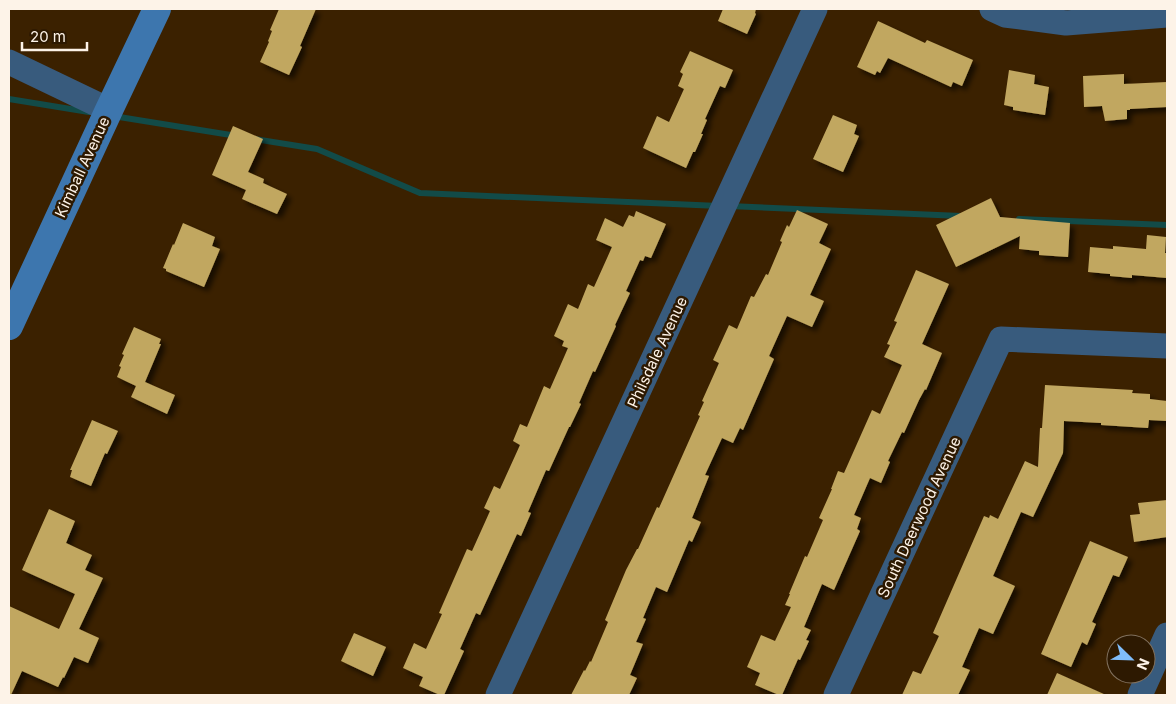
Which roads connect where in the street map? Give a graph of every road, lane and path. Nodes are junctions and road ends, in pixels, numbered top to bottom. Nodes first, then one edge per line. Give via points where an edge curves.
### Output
1 (157, 9) edge
2 (815, 9) edge
3 (992, 9) edge
4 (1167, 15) edge
5 (9, 62) edge
6 (109, 110) junction
7 (9, 326) edge
8 (1167, 346) edge
9 (1167, 635) edge
10 (498, 695) edge
11 (836, 695) edge
12 (1140, 695) edge

1 - 6 main road, Kimball Avenue
2 - 10 street, Philsdale Avenue
3 - 4 street via 1004,15 1066,23
5 - 6 street
6 - 7 main road, Kimball Avenue
8 - 11 street, South Deerwood Avenue via 1001,339
9 - 12 street

